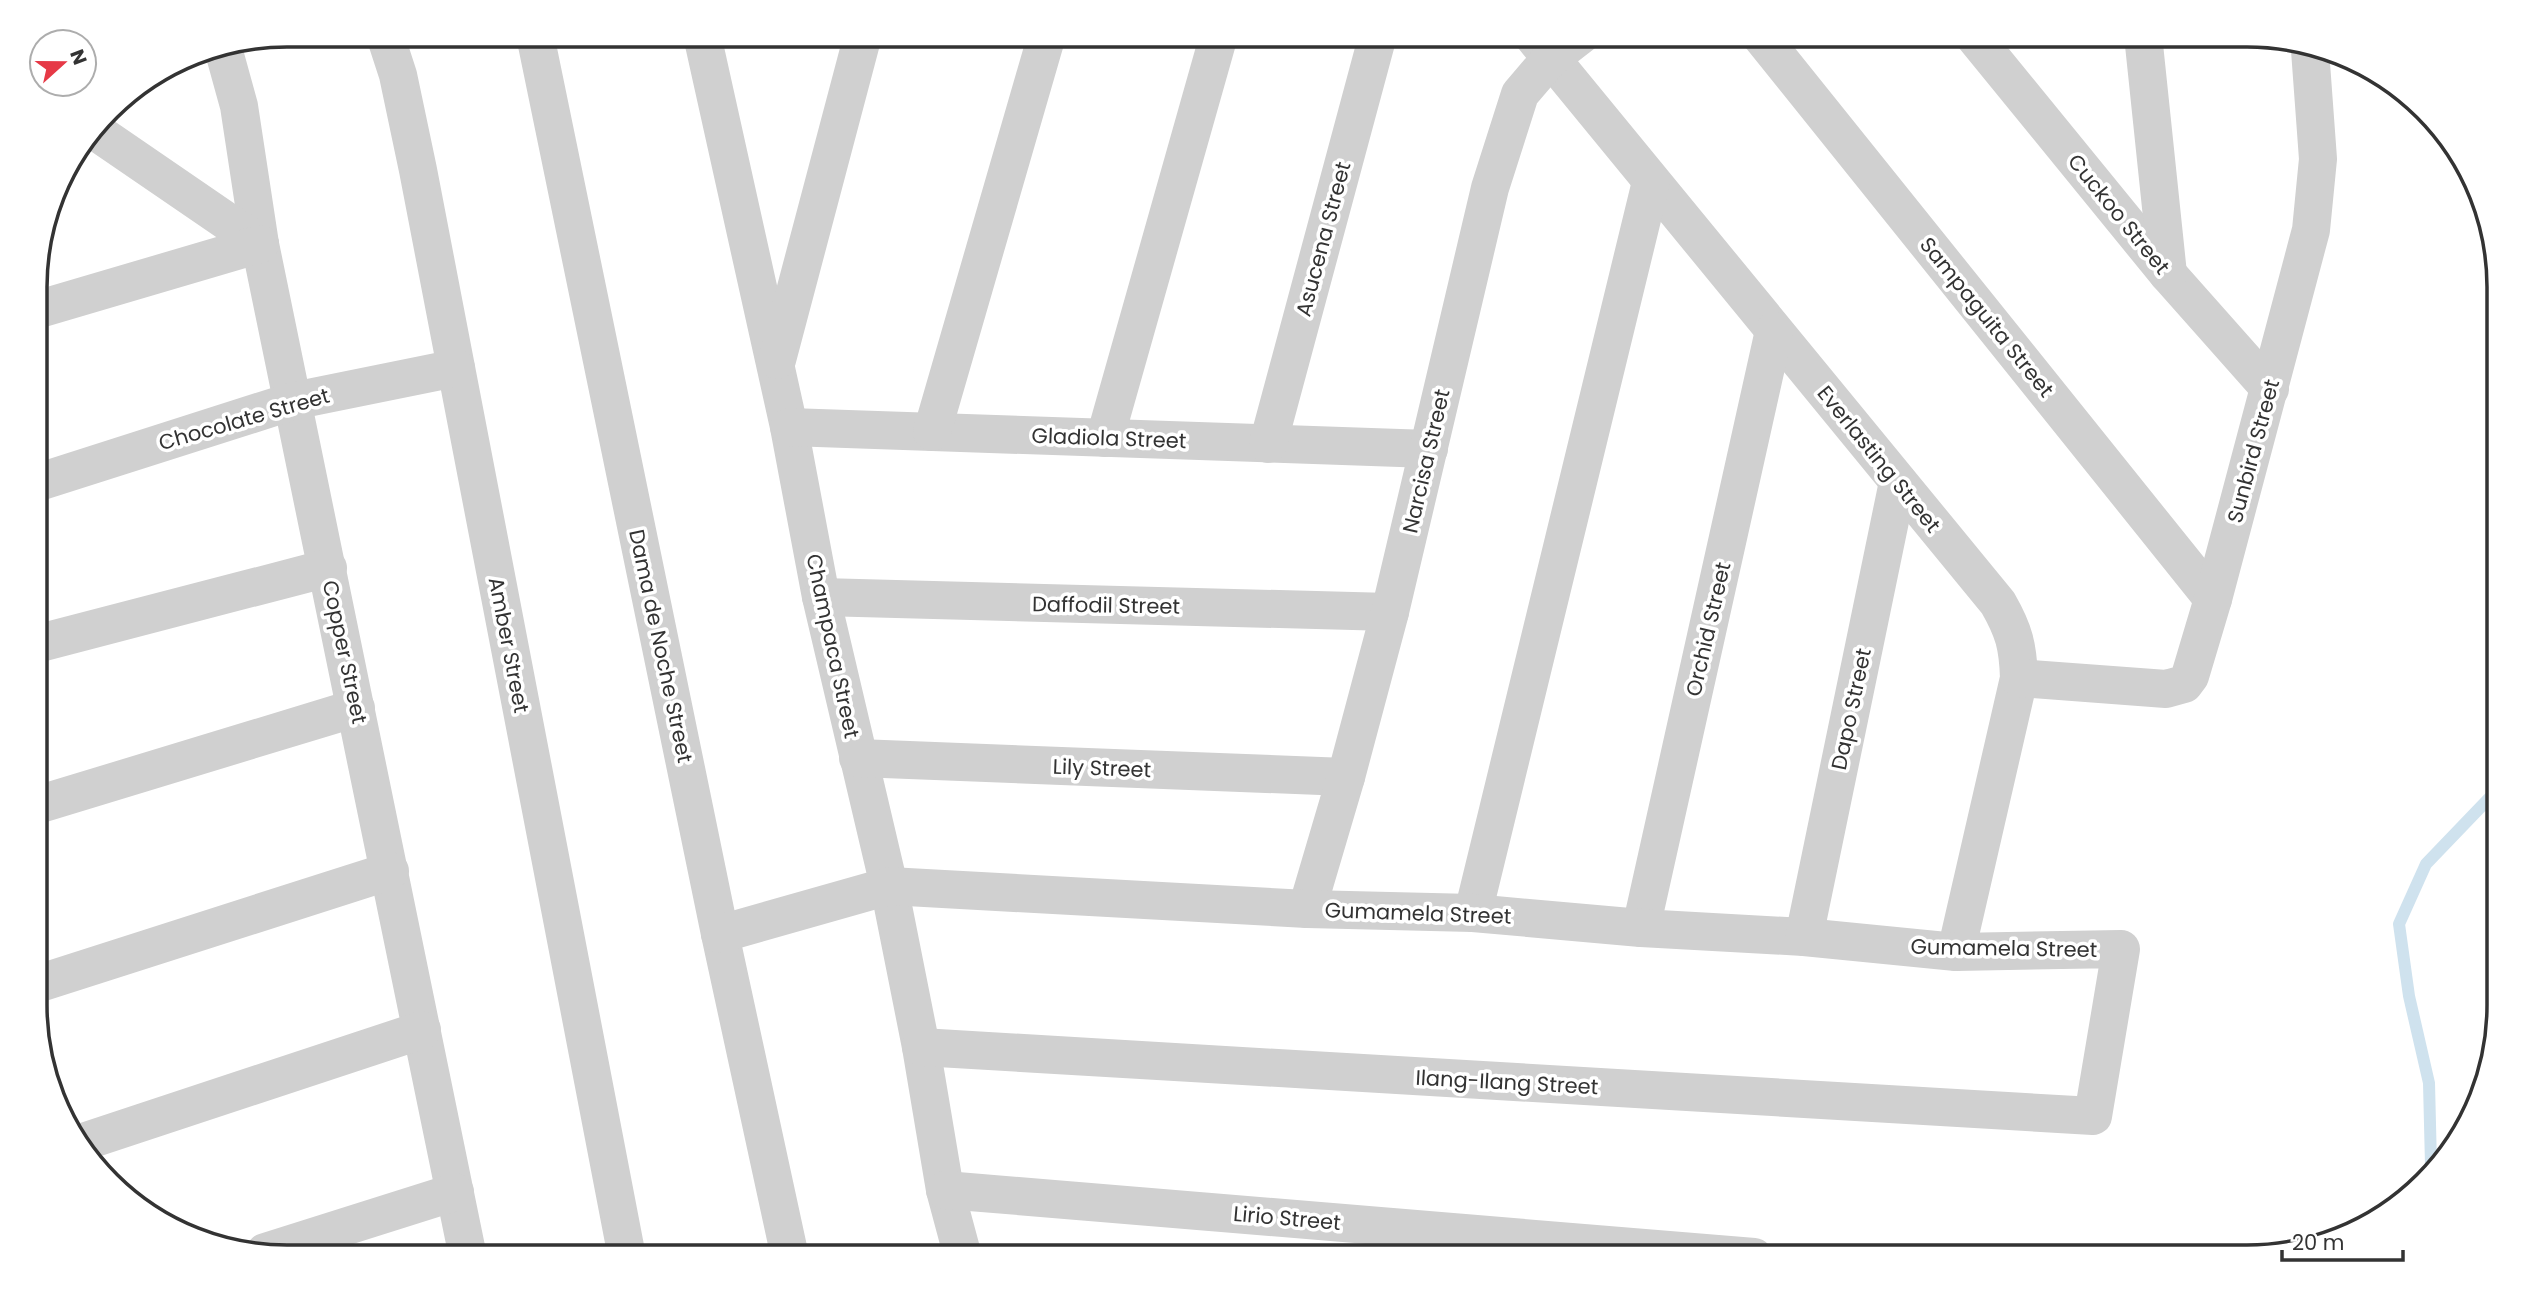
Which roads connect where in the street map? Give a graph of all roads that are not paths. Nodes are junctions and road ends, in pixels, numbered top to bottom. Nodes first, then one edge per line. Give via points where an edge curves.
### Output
1 (389, 47) edge
2 (537, 47) edge
3 (705, 47) edge
4 (860, 47) edge
5 (1044, 47) edge
6 (1216, 47) edge
7 (1375, 47) edge
8 (1541, 47) edge
9 (1770, 47) edge
10 (1983, 47) edge
11 (2144, 47) edge
12 (225, 55) edge
13 (2310, 55) edge
14 (102, 136) edge
15 (1651, 182) junction
16 (260, 244) junction
17 (2168, 274) junction
18 (48, 306) edge
19 (1774, 331) junction
20 (776, 366) junction
21 (456, 368) junction
22 (2270, 389) junction
23 (293, 401) junction
24 (789, 426) junction
25 (932, 432) junction
26 (1105, 438) junction
27 (1268, 444) junction
28 (1429, 449) junction
29 (48, 479) edge
30 (1898, 482) junction
31 (328, 568) junction
32 (821, 597) junction
33 (2213, 599) junction
34 (1390, 612) junction
35 (47, 641) edge
36 (2019, 678) junction
37 (356, 708) junction
38 (858, 758) junction
39 (1346, 777) junction
40 (47, 802) edge
41 (390, 871) junction
42 (889, 886) junction
43 (1307, 909) junction
44 (1473, 913) junction
45 (1641, 928) junction
46 (720, 934) junction
47 (1804, 937) junction
48 (1956, 952) junction
49 (47, 981) edge
50 (422, 1030) junction
51 (921, 1048) junction
52 (2093, 1116) joint
53 (89, 1140) edge
54 (945, 1190) junction
55 (455, 1192) junction
56 (1601, 1244) edge
57 (287, 1245) edge
58 (466, 1245) edge
59 (625, 1245) edge
60 (787, 1245) edge
61 (960, 1245) edge

1 - 21 street, Amber Street
2 - 46 street, Dama de Noche Street
3 - 20 street, Champaca Street
4 - 20 street
5 - 25 street
6 - 26 street
7 - 27 street, Asucena Street
8 - 15 street, Everlasting Street
8 - 28 street, Narcisa Street via 1520,94 1490,188
9 - 33 street, Sampaguita Street
10 - 17 street, Cuckoo Street
11 - 17 street
12 - 16 street, Copper Street via 239,106
13 - 22 street, Sunbird Street via 2318,159 2311,230
14 - 16 street
15 - 19 street, Everlasting Street
15 - 44 street
16 - 18 street
16 - 23 street, Copper Street
17 - 22 street, Cuckoo Street
19 - 30 street, Everlasting Street
19 - 45 street, Orchid Street
20 - 24 street, Champaca Street
21 - 23 street, Chocolate Street
21 - 59 street, Amber Street
22 - 33 street, Sunbird Street
23 - 29 street, Chocolate Street
23 - 31 street, Copper Street
24 - 25 street, Gladiola Street
24 - 32 street, Champaca Street
25 - 26 street, Gladiola Street
26 - 27 street, Gladiola Street
27 - 28 street, Gladiola Street
28 - 34 street, Narcisa Street
30 - 36 street, Everlasting Street via 1998,603 2013,630
30 - 47 street, Dapo Street
31 - 35 street
31 - 37 street, Copper Street
32 - 34 street, Daffodil Street
32 - 38 street, Champaca Street
33 - 36 street, Sunbird Street via 2190,676 2177,687
34 - 39 street, Narcisa Street
36 - 48 street, Everlasting Street
37 - 40 street
37 - 41 street, Copper Street
38 - 39 street, Lily Street
38 - 42 street, Champaca Street
39 - 43 street, Narcisa Street
41 - 49 street
41 - 50 street, Copper Street
42 - 43 street, Gumamela Street
42 - 46 street, Gumamela Street
42 - 51 street, Champaca Street
43 - 44 street, Gumamela Street
44 - 45 street, Gumamela Street
45 - 47 street, Gumamela Street
46 - 60 street, Dama de Noche Street
47 - 48 street, Gumamela Street
48 - 52 street, Gumamela Street via 2121,949
50 - 53 street
50 - 55 street, Copper Street
51 - 52 street, Ilang-Ilang Street
51 - 54 street, Champaca Street
54 - 56 street, Lirio Street
54 - 61 street, Champaca Street
55 - 57 street
55 - 58 street, Copper Street

